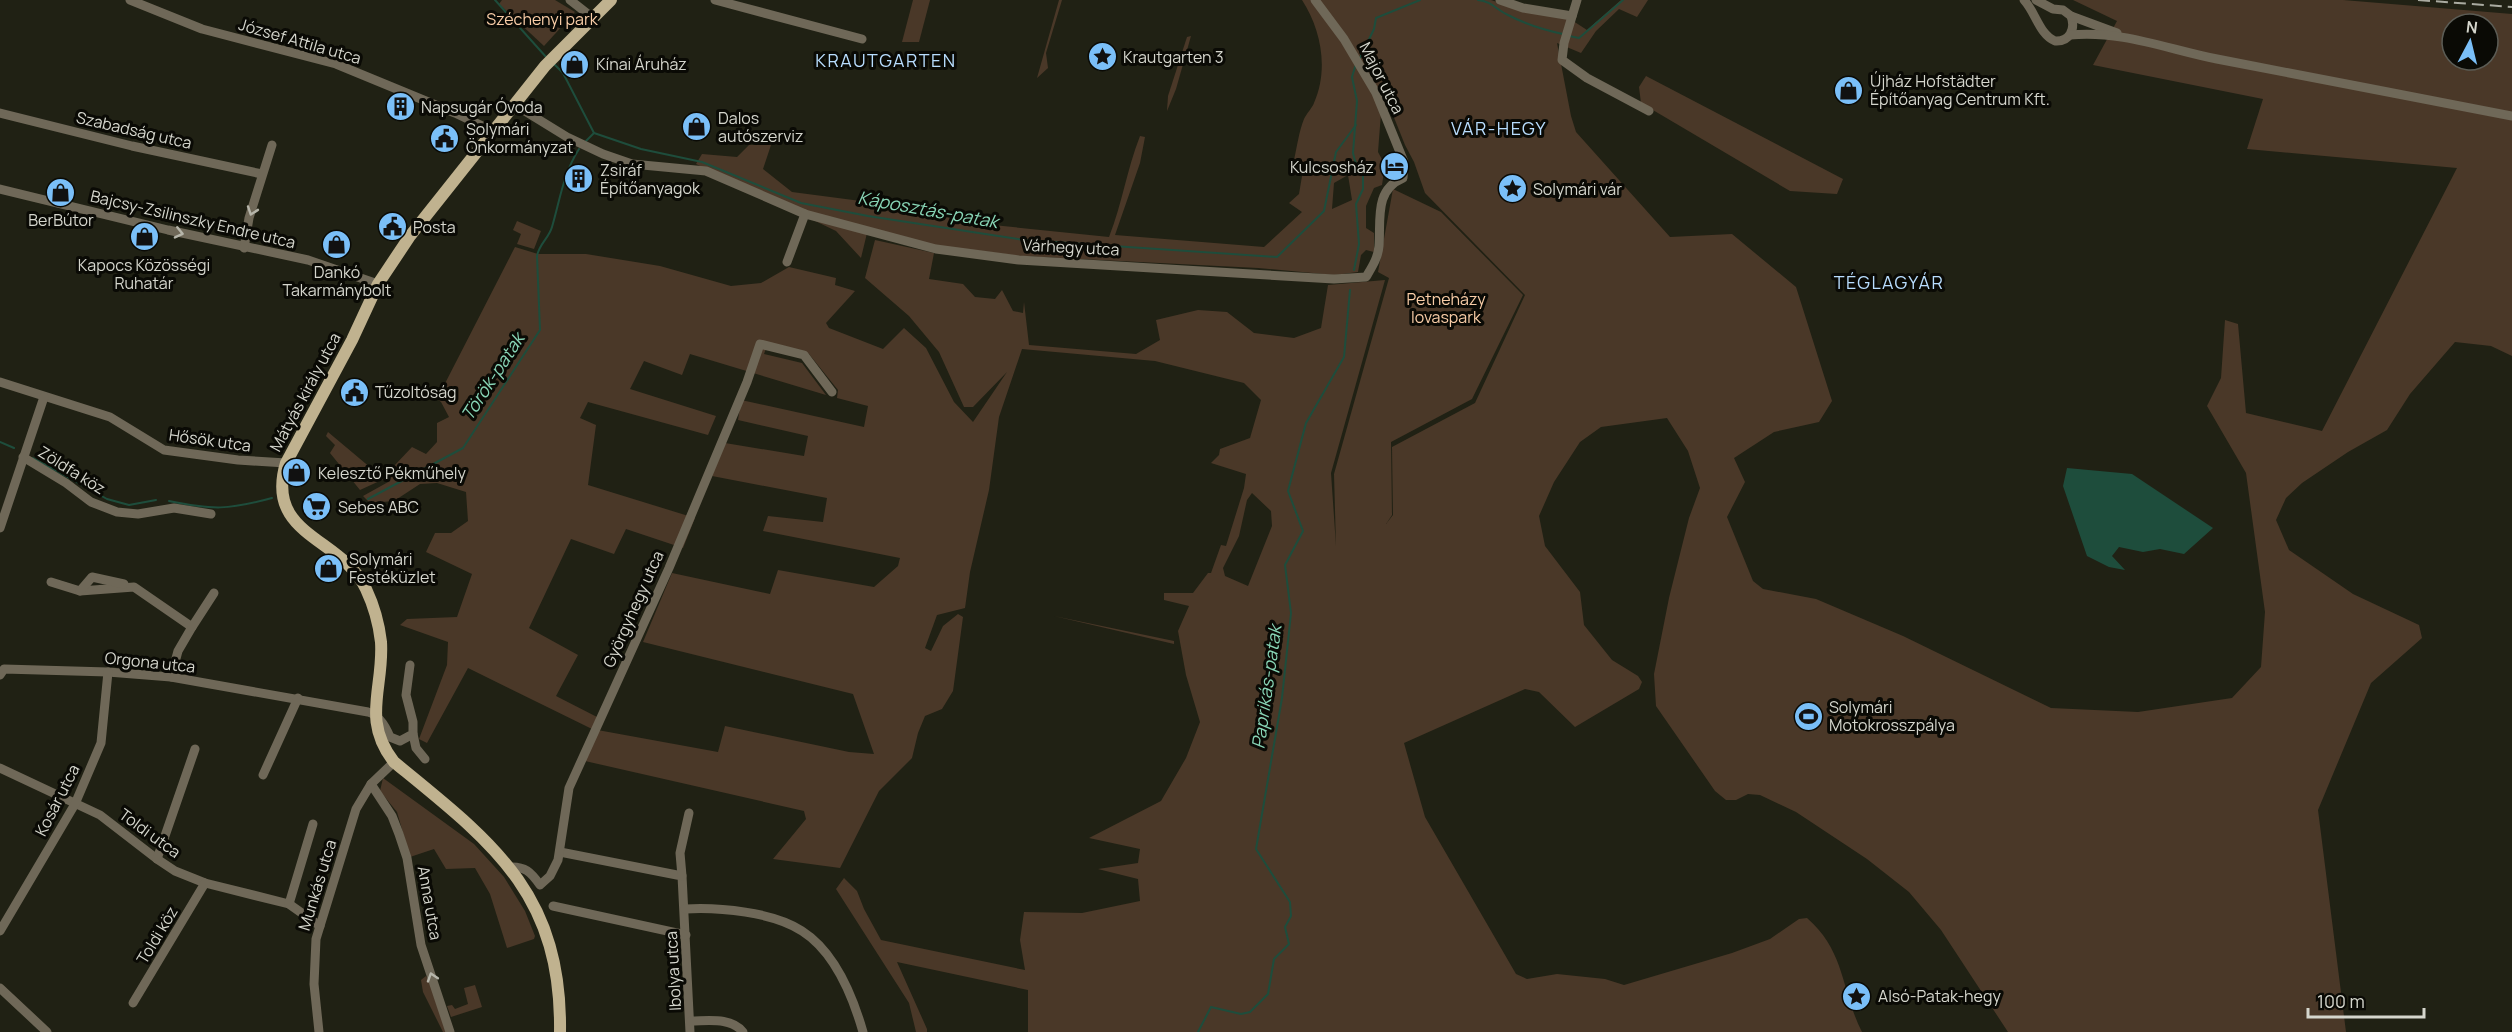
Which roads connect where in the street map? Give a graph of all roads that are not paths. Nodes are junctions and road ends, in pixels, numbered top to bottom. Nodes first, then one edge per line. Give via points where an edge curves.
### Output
1 (130, 0) edge
2 (570, 0) edge
3 (612, 0) edge
4 (715, 0) edge
5 (1315, 0) edge
6 (1500, 0) edge
7 (1577, 0) edge
8 (2025, 0) edge
9 (2036, 0) edge
10 (2053, 9) junction
11 (1572, 16) junction
12 (2071, 16) junction
13 (592, 18) junction
14 (2041, 26) junction
15 (2070, 35) junction
16 (2125, 37) junction
17 (862, 39) dead end
18 (515, 105) junction
19 (1649, 111) dead end
20 (0, 113) edge
21 (2512, 116) edge
22 (493, 131) junction
23 (272, 145) dead end
24 (262, 174) junction
25 (0, 189) edge
26 (805, 214) junction
27 (244, 248) junction
28 (787, 262) dead end
29 (1365, 277) joint
30 (378, 284) junction
31 (0, 382) edge
32 (832, 392) dead end
33 (44, 397) junction
34 (23, 457) junction
35 (286, 464) junction
36 (211, 514) dead end
37 (0, 528) edge
38 (51, 582) dead end
39 (214, 593) dead end
40 (192, 627) junction
41 (410, 665) dead end
42 (108, 672) junction
43 (0, 675) edge
44 (171, 677) junction
45 (298, 698) junction
46 (374, 714) junction
47 (413, 734) junction
48 (195, 749) dead end
49 (425, 759) dead end
50 (394, 762) junction
51 (0, 768) edge
52 (263, 775) dead end
53 (371, 784) junction
54 (75, 804) junction
55 (689, 813) dead end
56 (313, 824) dead end
57 (560, 852) junction
58 (157, 860) junction
59 (509, 867) junction
60 (682, 876) junction
61 (205, 883) junction
62 (540, 885) joint
63 (288, 904) junction
64 (553, 906) dead end
65 (685, 909) junction
66 (320, 926) junction
67 (0, 931) edge
68 (686, 934) junction
69 (0, 988) edge
70 (134, 1003) dead end
71 (691, 1021) junction
72 (47, 1032) edge
73 (319, 1032) edge
74 (450, 1032) edge
75 (560, 1032) edge
76 (690, 1032) edge
77 (743, 1032) edge
78 (863, 1032) edge

1 - 22 street, József Attila utca via 202,29 336,64
2 - 13 street
3 - 13 main road, Mátyás király utca
4 - 17 street
5 - 29 street, Major utca via 1376,93 1404,162 1403,178 1384,194 1379,247 1375,263
6 - 11 street
7 - 11 street
8 - 14 street
9 - 10 street
10 - 12 street
10 - 14 street via 2045,13
11 - 19 street via 1562,60
12 - 15 street via 2074,26
12 - 16 street
13 - 18 main road, Mátyás király utca via 558,50
14 - 15 street via 2046,37 2055,41
15 - 16 street
16 - 21 street
18 - 22 main road, Mátyás király utca
18 - 26 street, Várhegy utca via 591,150 632,164 706,171
20 - 24 street, Szabadság utca
22 - 30 main road, Mátyás király utca via 410,236
23 - 24 street
24 -> 27 street
25 -> 27 street, Bajcsy-Zsilinszky Endre utca
26 - 28 street
26 - 29 street, Várhegy utca via 936,249 1019,260 1334,279
27 - 30 street, Bajcsy-Zsilinszky Endre utca via 308,260
30 - 35 main road, Mátyás király utca
31 - 33 street, Hősök utca
32 - 57 street, Györgyhegy utca via 804,354 760,344 669,568 569,788
33 - 34 street
33 - 35 street, Hősök utca via 110,417 164,450
34 - 36 street, Zöldfa köz via 91,502 117,512 138,514 174,508
34 - 37 street
35 - 46 main road, Mátyás király utca via 281,492 288,513 354,569 373,608 381,644
38 - 40 street via 80,591 134,587
39 - 40 street
40 - 44 street via 178,651
41 - 47 street via 406,695
42 - 43 street, Orgona utca via 4,669
42 - 44 street, Orgona utca
42 - 54 street, Kosár utca via 101,743
44 - 45 street, Orgona utca
45 - 46 street, Orgona utca
45 - 52 street
46 - 47 street via 390,737 400,741
46 - 50 main road, Mátyás király utca via 381,741
47 - 49 street via 416,748
48 - 58 street
50 - 53 street, Munkás utca
50 - 59 main road, Mátyás király utca via 494,847
51 - 54 street, Toldi utca
53 - 66 street, Munkás utca via 356,808
74 -> 53 street, Anna utca via 422,945 407,858 392,816
54 - 58 street, Toldi utca via 100,815
54 - 67 street, Kosár utca
55 - 60 street via 680,853
56 - 63 street
57 - 60 street
57 - 62 street, Györgyhegy utca via 555,870
58 - 61 street, Toldi utca
59 - 62 street, Mátyás király utca via 524,868
59 - 75 main road, Mátyás király utca via 533,903 551,945
60 - 65 street, Ibolya utca
61 - 63 street, Toldi utca
61 - 70 street, Toldi köz
63 - 66 street, Toldi utca
64 - 68 street
65 - 68 street, Ibolya utca
65 - 78 street via 745,912 802,931 824,952 844,980
66 - 73 street, Munkás utca via 314,963
68 - 71 street, Ibolya utca
69 - 72 street
71 - 76 street, Ibolya utca
71 - 77 street via 718,1020 732,1023

